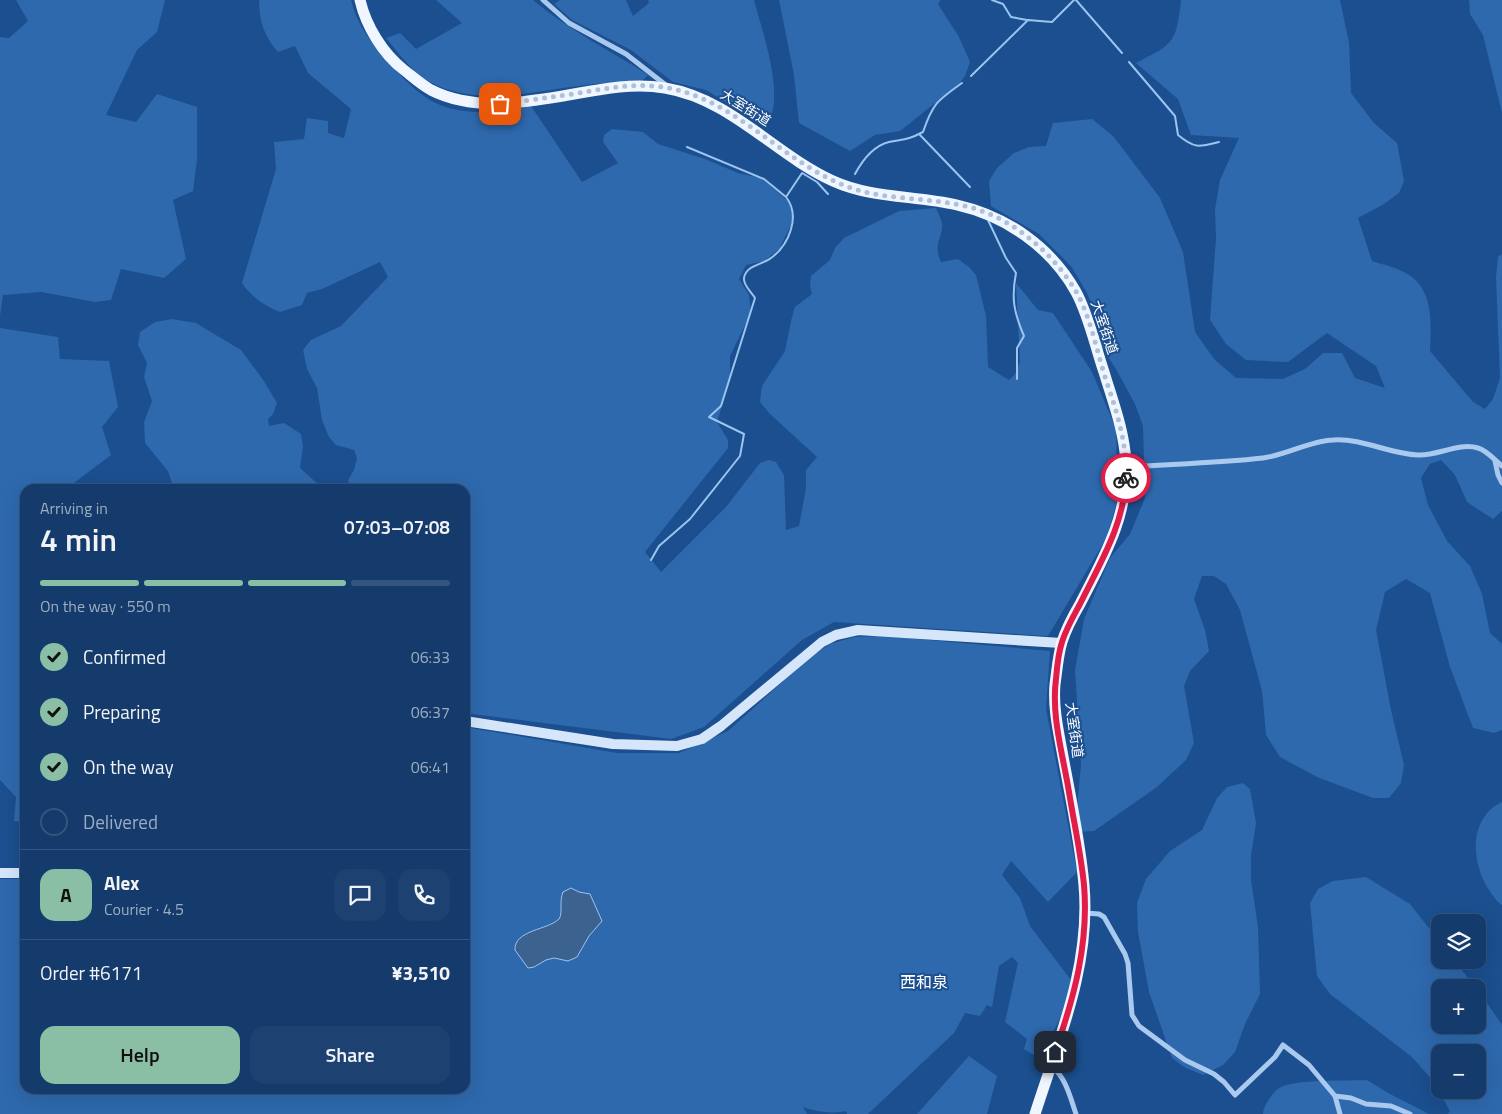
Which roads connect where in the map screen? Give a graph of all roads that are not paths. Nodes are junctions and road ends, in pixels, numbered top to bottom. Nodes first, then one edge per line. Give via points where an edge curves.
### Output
1 (360, 0) edge
2 (543, 0) edge
3 (670, 88) junction
4 (1495, 460) junction
5 (1502, 466) edge
6 (1126, 467) junction
7 (1502, 483) edge
8 (1062, 643) junction
9 (470, 722) edge
10 (0, 874) edge
11 (20, 874) edge
12 (1084, 913) junction
13 (1050, 1066) junction
14 (1335, 1096) junction
15 (1035, 1114) edge
16 (1076, 1114) edge
17 (1340, 1114) edge
18 (1410, 1114) edge

1 - 3 main road, 大室街道 via 371,28 394,62 432,90 450,97 500,104 621,86
2 - 3 street via 568,23 626,54
3 - 6 main road, 大室街道 via 716,105 810,169 839,183 865,193 955,204 987,213 1028,238 1063,273 1077,294 1119,421
4 - 5 street
4 - 6 street via 1480,448 1468,446 1416,455 1358,441 1332,440 1263,458
4 - 7 street
6 - 8 main road, 大室街道 via 1120,519
8 - 9 street via 858,630 836,635 812,649 721,726 702,739 677,746 613,744
8 - 12 main road, 大室街道 via 1055,687 1056,714 1084,886
10 - 11 street
12 - 13 main road, 大室街道 via 1076,987
12 - 14 street via 1104,917 1125,954 1135,1021 1184,1060 1214,1074 1235,1095 1275,1057 1283,1045 1309,1065
13 - 15 main road, 大室街道
13 - 16 street via 1064,1080
14 - 17 street
14 - 18 street via 1366,1104 1392,1106

